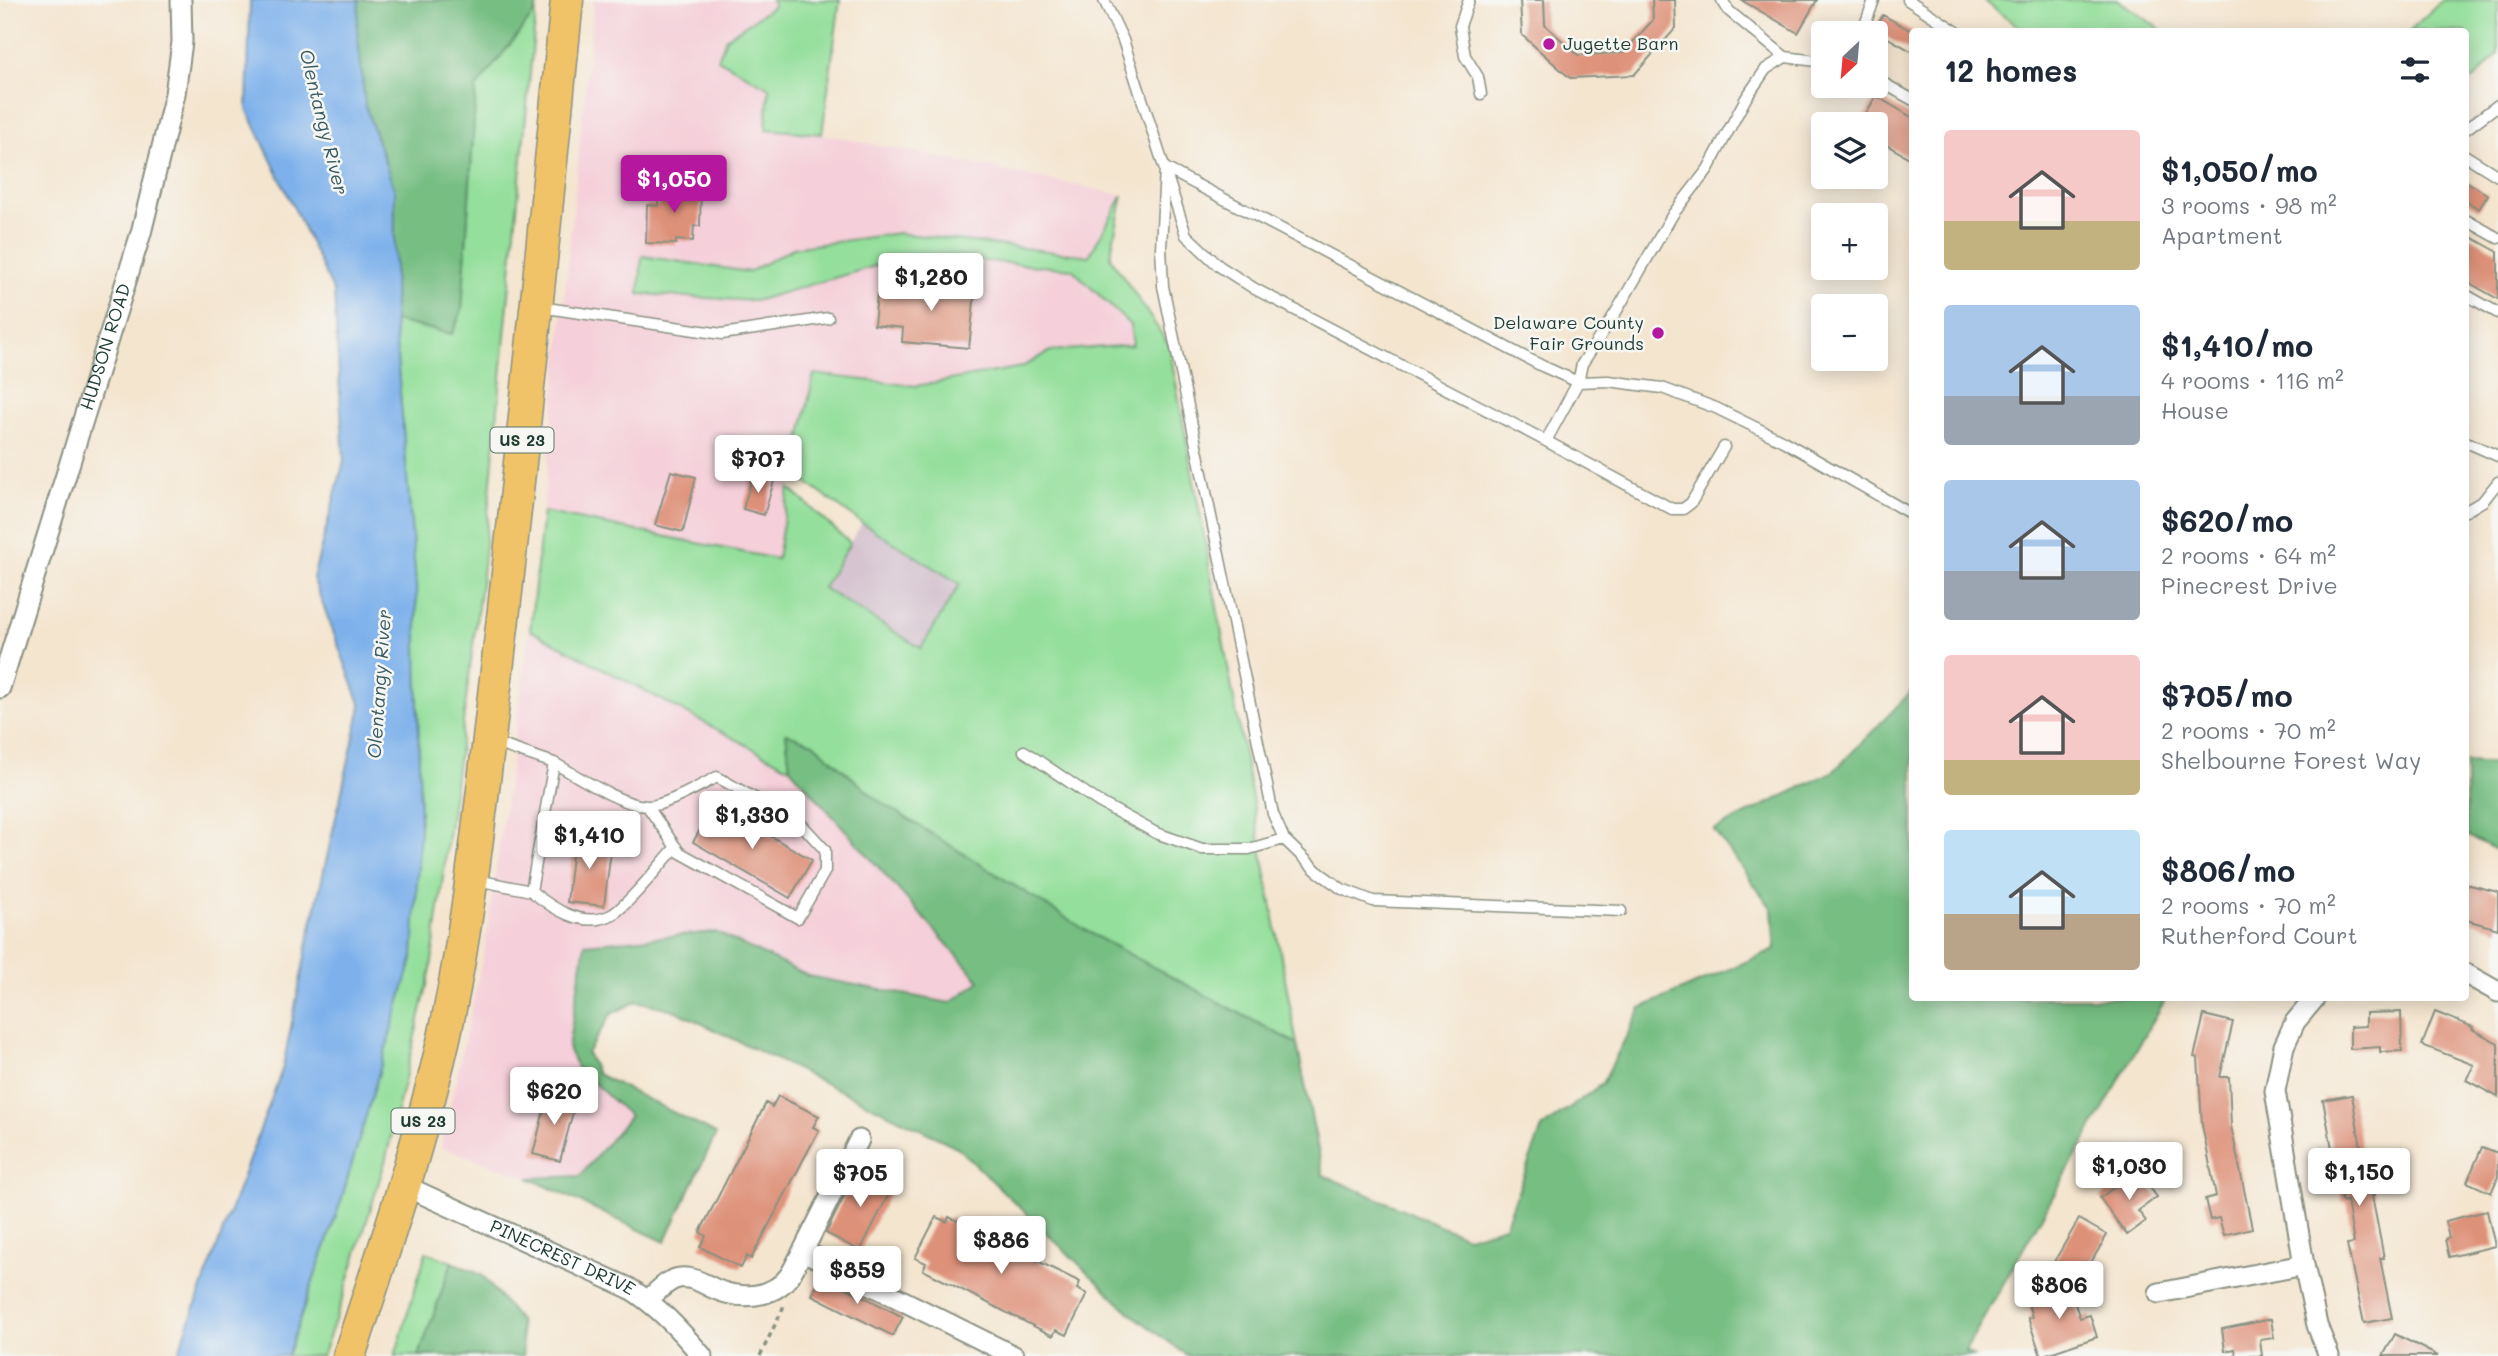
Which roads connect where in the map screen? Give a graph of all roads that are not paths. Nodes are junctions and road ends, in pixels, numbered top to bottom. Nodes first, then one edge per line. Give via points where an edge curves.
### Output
1 (181, 0) edge
2 (567, 0) edge
3 (1104, 0) edge
4 (1469, 0) edge
5 (1722, 0) edge
6 (1874, 0) edge
7 (1908, 0) edge
8 (1866, 21) edge
9 (1951, 28) edge
10 (1785, 57) junction
11 (1811, 60) edge
12 (1888, 86) edge
13 (1481, 94) dead end
14 (1909, 98) edge
15 (2498, 105) edge
16 (2469, 127) edge
17 (2469, 158) edge
18 (1165, 168) junction
19 (2498, 176) edge
20 (2469, 222) edge
21 (2498, 238) edge
22 (2469, 297) edge
23 (536, 306) junction
24 (2498, 313) edge
25 (828, 318) dead end
26 (1578, 382) junction
27 (1546, 441) junction
28 (2469, 443) edge
29 (1724, 447) dead end
30 (2498, 456) edge
31 (2498, 482) edge
32 (2469, 508) edge
33 (1909, 513) edge
34 (0, 688) edge
35 (488, 741) junction
36 (1024, 751) dead end
37 (554, 763) junction
38 (648, 807) junction
39 (1284, 839) junction
40 (676, 847) junction
41 (472, 879) junction
42 (531, 891) junction
43 (1621, 911) dead end
44 (2469, 976) edge
45 (2498, 992) edge
46 (2312, 1001) edge
47 (859, 1140) dead end
48 (405, 1186) junction
49 (803, 1251) junction
50 (2304, 1265) junction
51 (2159, 1293) dead end
52 (648, 1300) junction
53 (349, 1356) edge
54 (702, 1356) edge
55 (1014, 1356) edge
56 (2329, 1356) edge

1 - 34 street, HUDSON ROAD via 175,94 141,233
2 - 23 highway, US 23
3 - 18 lane via 1123,40
4 - 13 lane via 1460,26 1465,56 1478,77
5 - 10 lane
6 - 8 lane
7 - 9 lane
10 - 11 lane
10 - 26 lane via 1766,69 1746,97 1708,169 1674,214 1582,364
12 - 14 lane
15 - 16 lane
17 - 19 lane
18 - 26 lane
18 - 27 lane via 1186,235 1219,266
18 - 39 lane via 1163,286 1273,814
20 - 21 lane
22 - 24 lane
23 - 25 lane via 722,334
23 - 35 highway, US 23
26 - 27 lane
26 - 33 lane via 1662,388 1716,408
27 - 29 lane via 1672,509 1683,509 1691,502
28 - 30 lane
31 - 32 lane via 2483,501
35 - 37 lane
35 - 41 highway, US 23
36 - 39 lane via 1110,808 1156,833 1202,849 1249,849
37 - 38 lane via 610,795
37 - 42 lane
38 - 40 lane
38 - 40 lane via 717,777 802,825 825,850 825,871 798,918
39 - 43 lane via 1325,877 1373,901
40 - 42 lane via 612,915 567,915
41 - 42 lane
41 - 48 highway, US 23 via 444,1037
44 - 45 street
46 - 50 street via 2295,1022 2284,1046 2275,1091
47 - 49 street
48 - 52 street, PINECREST DRIVE
48 - 53 highway, US 23
49 - 52 street via 788,1277 762,1294 730,1295 694,1279 678,1278
49 - 55 street
50 - 51 street
50 - 56 street
52 - 54 street, PINECREST DRIVE

